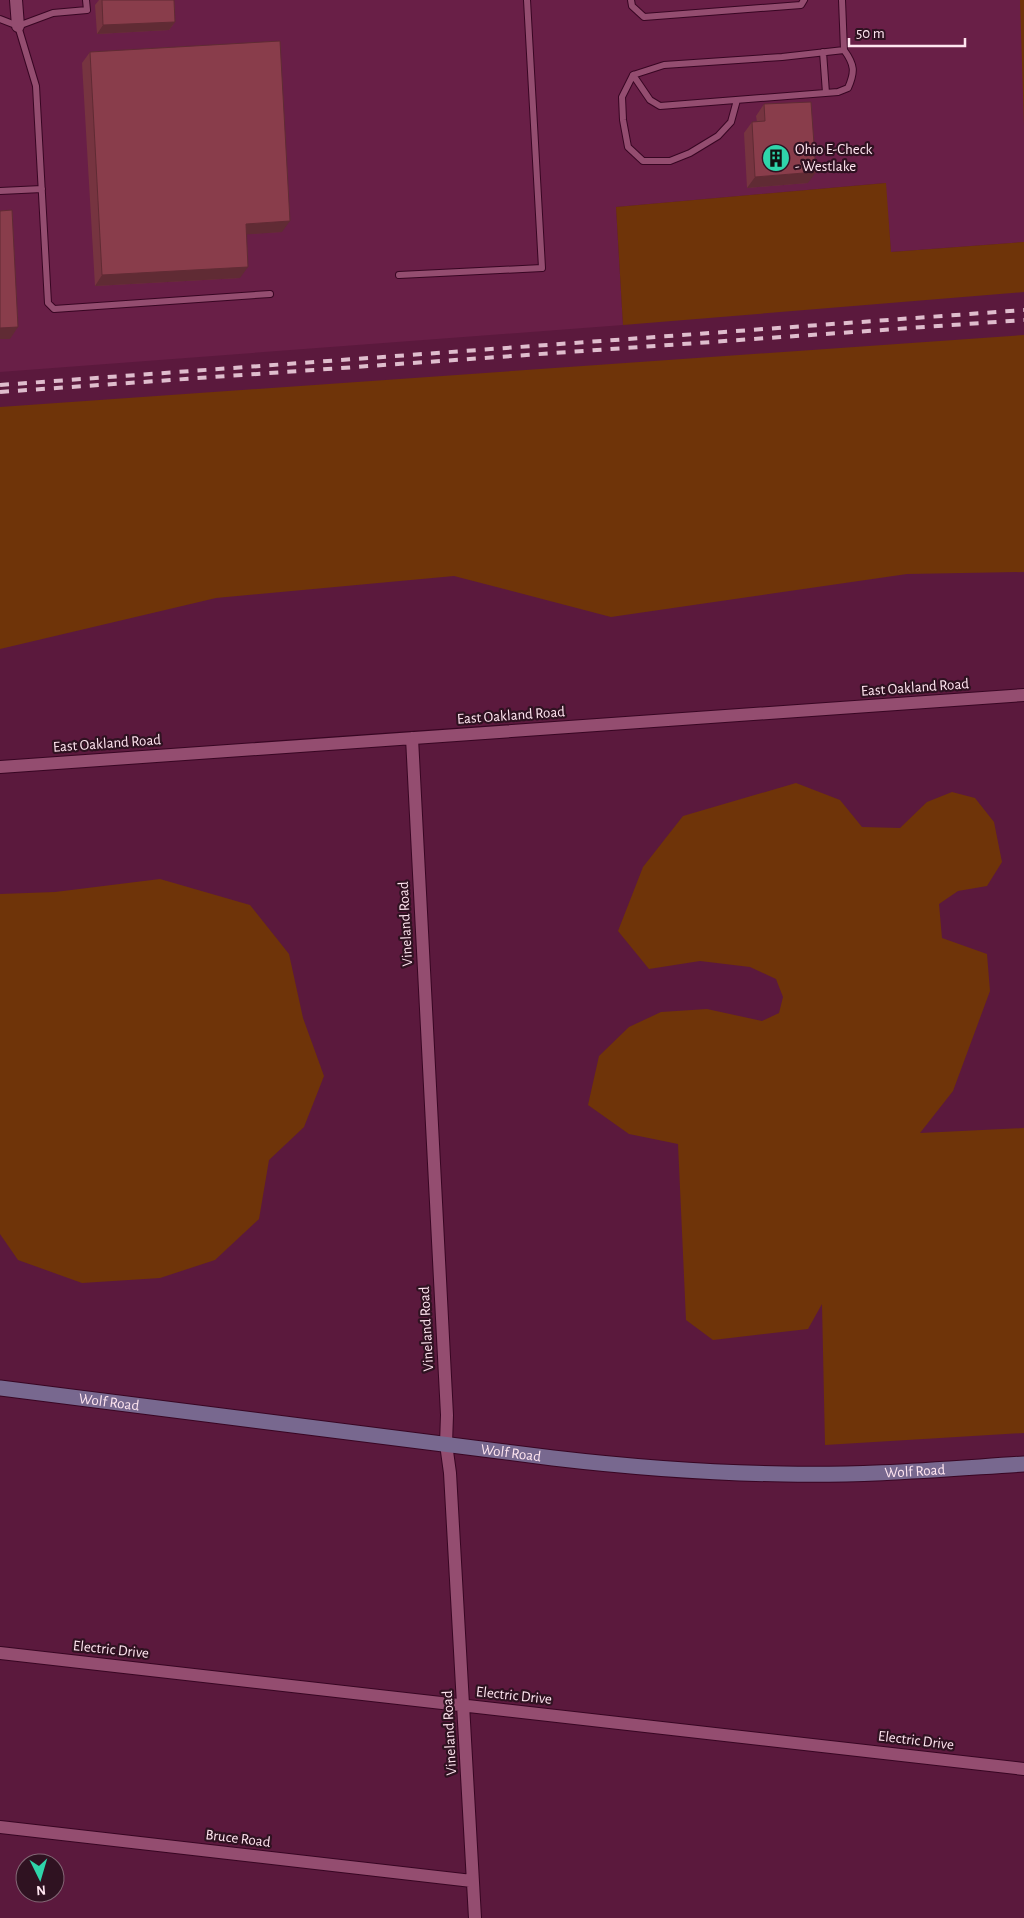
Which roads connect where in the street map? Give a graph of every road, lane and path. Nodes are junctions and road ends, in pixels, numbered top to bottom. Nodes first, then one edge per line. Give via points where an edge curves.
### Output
1 (16, 0) edge
2 (86, 0) edge
3 (527, 0) edge
4 (631, 0) edge
5 (804, 0) edge
6 (842, 0) edge
7 (0, 19) edge
8 (18, 26) junction
9 (844, 50) junction
10 (823, 52) junction
11 (633, 76) junction
12 (826, 93) junction
13 (737, 100) junction
14 (42, 189) junction
15 (0, 191) edge
16 (399, 275) dead end
17 (270, 294) dead end
18 (1024, 695) edge
19 (412, 738) junction
20 (0, 766) edge
21 (0, 1388) edge
22 (446, 1444) junction
23 (1024, 1464) edge
24 (0, 1653) edge
25 (464, 1705) junction
26 (1024, 1769) edge
27 (0, 1827) edge
28 (472, 1881) junction
29 (474, 1918) edge

1 - 8 street
2 - 8 lane via 87,10 53,12
3 - 16 lane via 542,268
4 - 5 lane via 632,6 644,17 801,5
6 - 9 lane
7 - 8 lane
8 - 14 lane via 36,86
9 - 10 lane
9 - 12 lane via 852,61 851,82 848,88
10 - 11 lane via 664,65
10 - 12 lane
11 - 13 lane via 650,100 660,106
11 - 13 lane via 622,97 623,120 628,147 643,161 670,161 718,136 730,122
12 - 13 lane
14 - 15 lane
14 - 17 lane via 48,303 54,309
18 - 19 street, East Oakland Road
19 - 20 street, East Oakland Road
19 - 22 street, Vineland Road
21 - 22 street, Wolf Road
22 - 23 street, Wolf Road via 713,1473 863,1473
22 - 25 street, Vineland Road
24 - 25 street, Electric Drive
25 - 26 street, Electric Drive
25 - 28 street, Vineland Road
27 - 28 street, Bruce Road
28 - 29 street, Vineland Road

